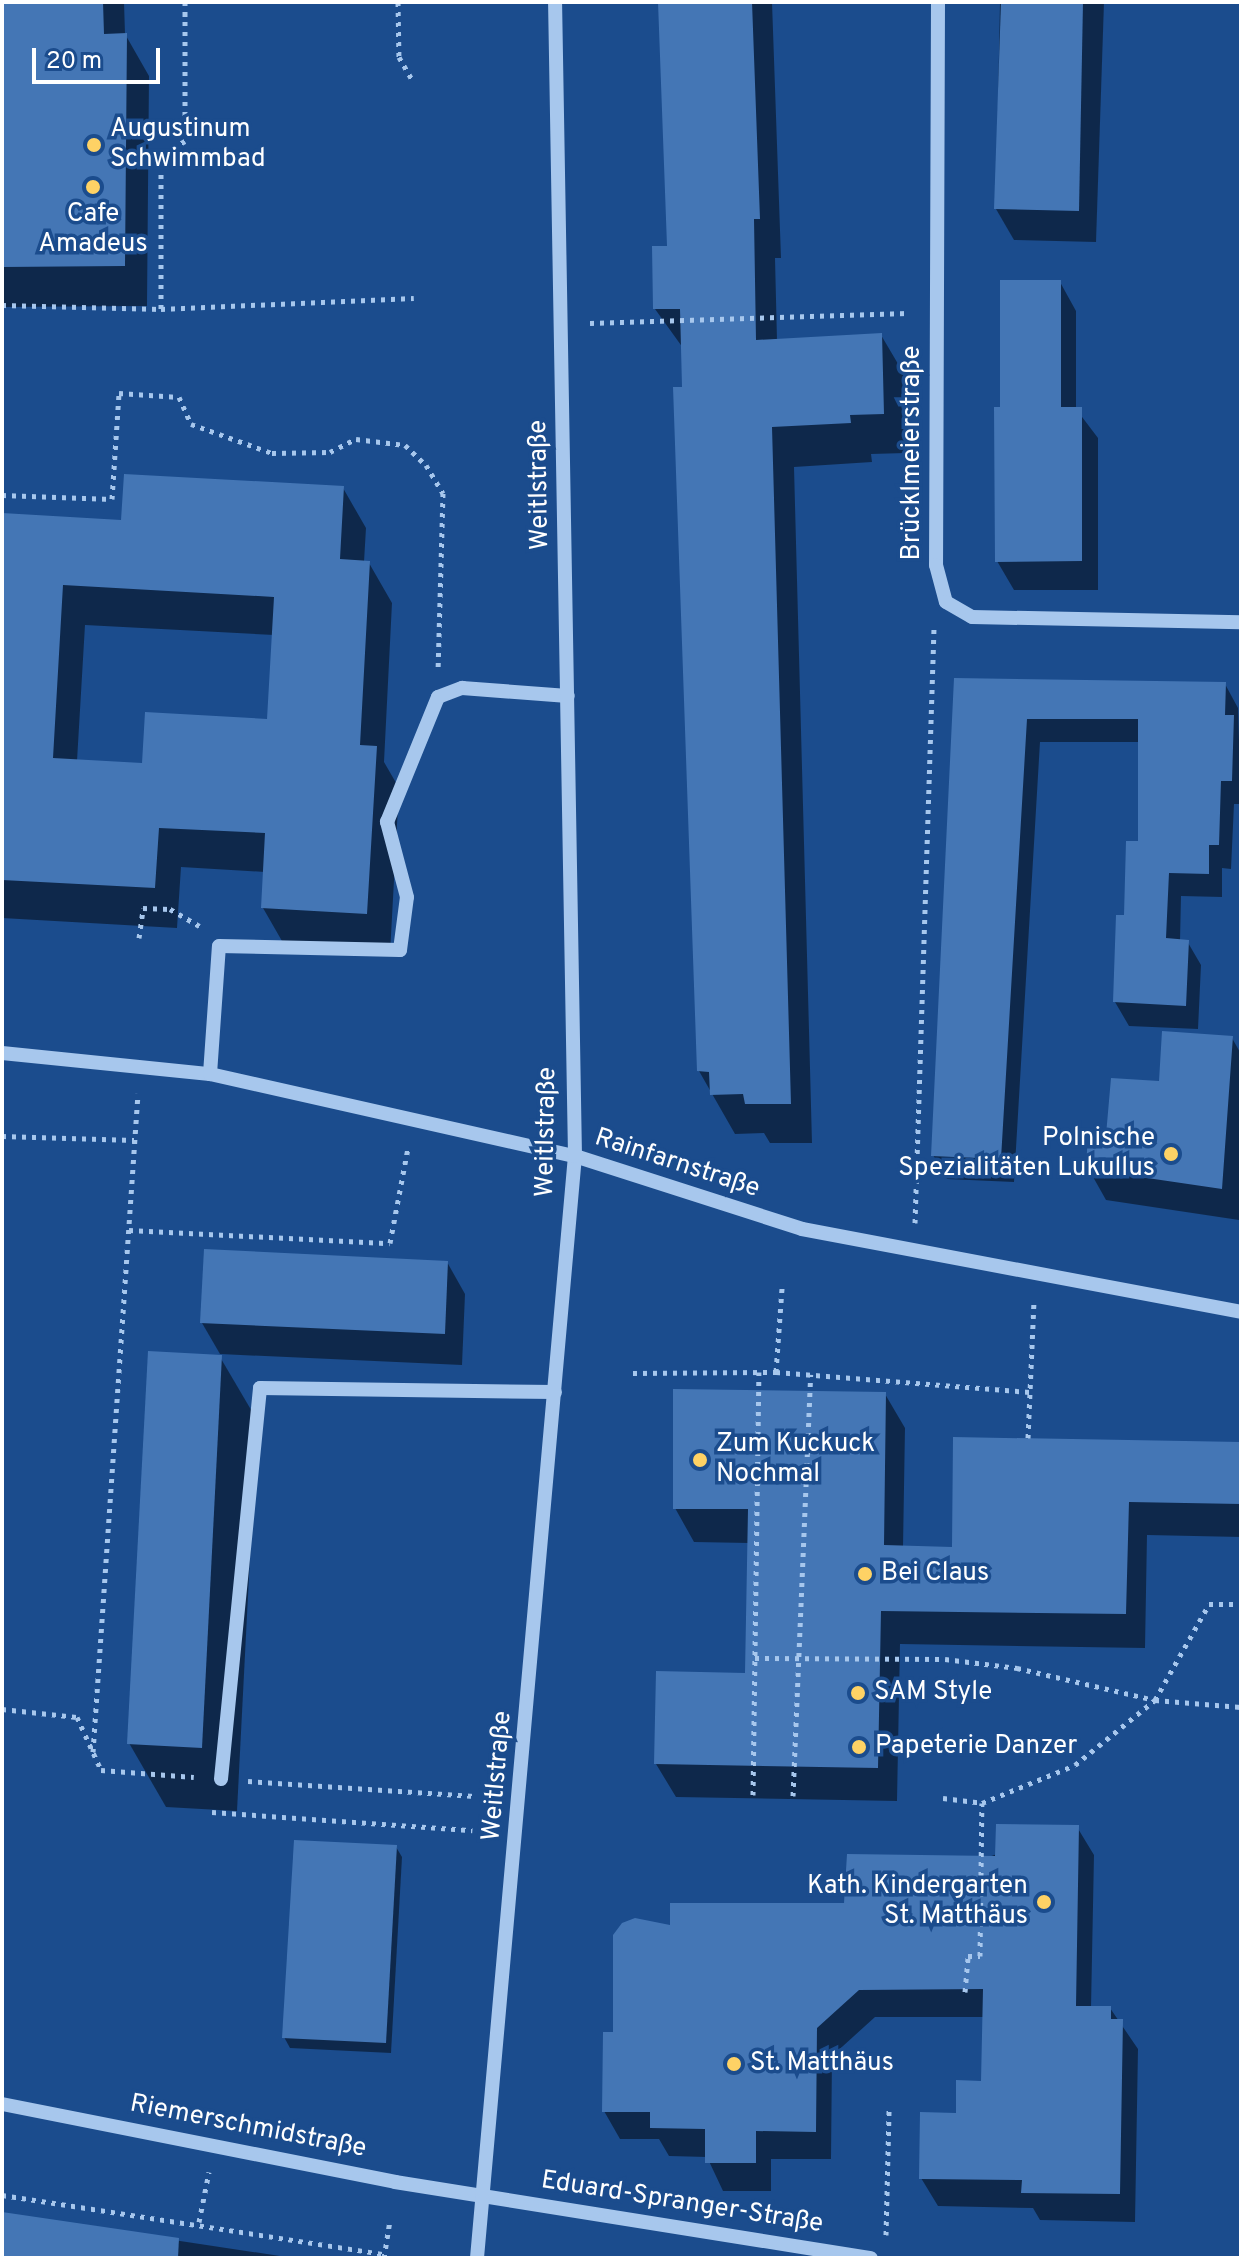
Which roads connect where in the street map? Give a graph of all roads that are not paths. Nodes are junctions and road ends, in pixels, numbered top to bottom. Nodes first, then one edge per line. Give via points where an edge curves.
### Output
1 (555, 2) edge
2 (938, 2) edge
3 (1241, 622) edge
4 (568, 696) junction
5 (2, 1053) edge
6 (210, 1074) junction
7 (575, 1156) junction
8 (1241, 1312) edge
9 (555, 1392) junction
10 (221, 1779) dead end
11 (2, 2104) edge
12 (485, 2195) junction
13 (477, 2258) edge
14 (871, 2258) edge

1 - 4 street, Weitlstraße
2 - 3 street, Brücklmeierstraße via 936,565 946,602 972,617
4 - 6 street via 462,688 438,697 387,822 407,897 400,950 219,946
4 - 7 street, Weitlstraße
5 - 6 street, Rainfarnstraße
6 - 7 street, Rainfarnstraße
7 - 8 street, Rainfarnstraße via 802,1229
7 - 9 street, Weitlstraße
9 - 10 street via 260,1388
9 - 12 street, Weitlstraße
11 - 12 street, Riemerschmidstraße
12 - 13 street, Weitlstraße
12 - 14 street, Eduard-Spranger-Straße

